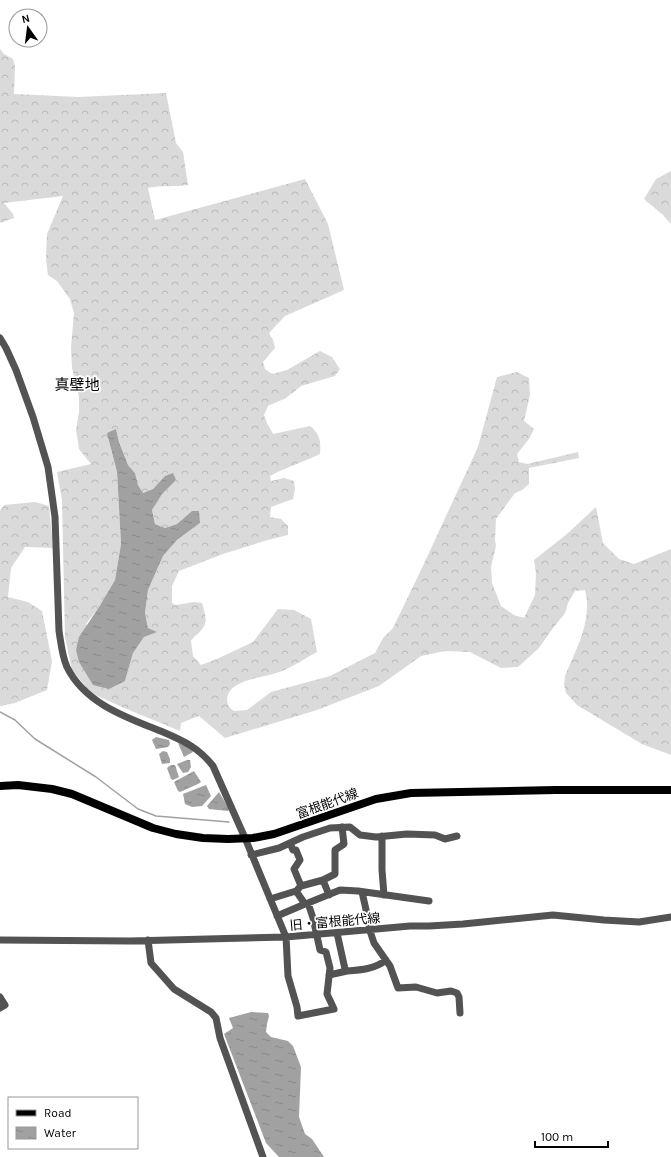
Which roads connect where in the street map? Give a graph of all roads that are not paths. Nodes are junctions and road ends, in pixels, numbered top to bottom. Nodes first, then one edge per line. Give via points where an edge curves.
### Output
1 (0, 338) edge
2 (0, 786) edge
3 (671, 790) edge
4 (296, 827) junction
5 (342, 827) junction
6 (382, 836) junction
7 (457, 836) dead end
8 (245, 838) junction
9 (300, 838) junction
10 (290, 843) junction
11 (251, 855) junction
12 (323, 880) junction
13 (299, 888) junction
14 (362, 892) junction
15 (329, 894) junction
16 (384, 895) junction
17 (270, 899) junction
18 (429, 901) dead end
19 (306, 903) junction
20 (277, 916) junction
21 (671, 917) edge
22 (370, 931) junction
23 (337, 933) junction
24 (316, 934) junction
25 (286, 937) junction
26 (0, 940) edge
27 (148, 940) junction
28 (386, 960) junction
29 (347, 972) junction
30 (329, 975) junction
31 (0, 998) edge
32 (0, 1008) edge
33 (460, 1013) dead end
34 (262, 1157) edge

1 - 8 street via 16,370 33,417 53,491 60,631 67,666 78,684 103,705 187,742 206,757 213,766
2 - 8 main road, 富根能代線 via 34,786 72,794 136,822 176,834 203,838
3 - 4 main road, 富根能代線 via 411,792 376,799
4 - 8 main road, 富根能代線 via 274,834
4 - 9 street
5 - 6 street via 350,827 360,835
5 - 9 street via 330,828
5 - 12 street via 344,844 335,850 335,874
6 - 7 street via 435,835 445,839
6 - 16 street
8 - 11 street
9 - 10 street
10 - 11 street
10 - 13 street via 300,860 294,868
11 - 17 street
12 - 13 street
12 - 15 street
13 - 17 street
13 - 19 street
14 - 15 street via 340,890
14 - 16 street
14 - 22 street
15 - 19 street
16 - 18 street
17 - 20 street
19 - 20 street
19 - 24 street via 313,918
20 - 25 street
21 - 22 street, 旧・富根能代線 via 639,922 553,914
22 - 23 street, 旧・富根能代線
22 - 28 street via 374,943
23 - 24 street, 旧・富根能代線
23 - 29 street
24 - 25 street, 旧・富根能代線
24 - 30 street via 320,950 326,952
25 - 27 street, 旧・富根能代線
25 - 30 street via 288,976 298,1016 334,1009 327,994
26 - 27 street, 旧・富根能代線
27 - 34 street via 151,963 174,989 211,1012 216,1018 220,1038
28 - 29 street via 380,965
28 - 33 street via 398,988 416,987 436,993 457,993
29 - 30 street
31 - 32 street via 5,1005

